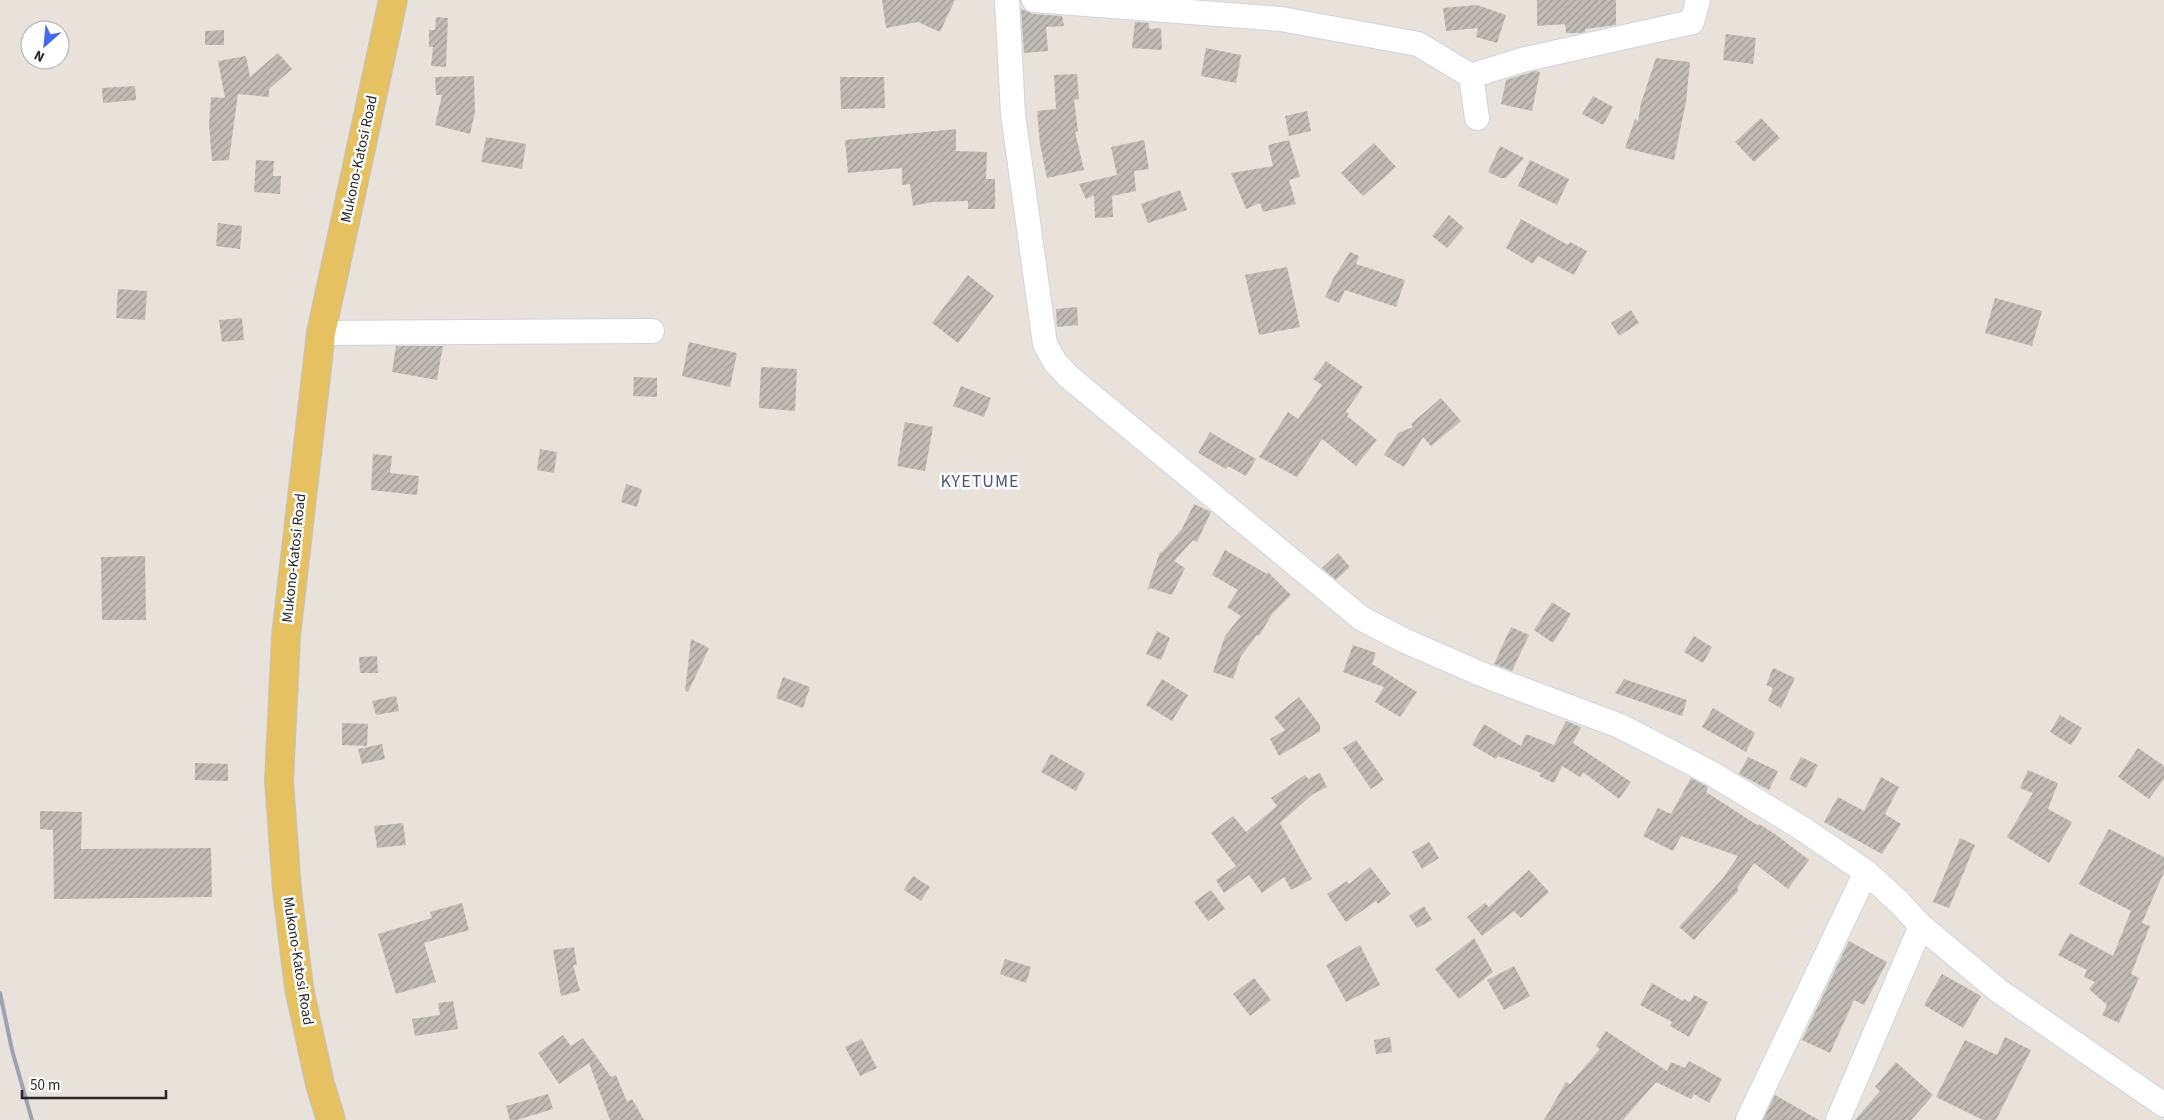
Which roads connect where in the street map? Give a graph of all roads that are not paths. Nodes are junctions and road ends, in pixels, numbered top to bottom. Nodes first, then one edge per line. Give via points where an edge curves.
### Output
1 (393, 0) edge
2 (1007, 0) edge
3 (1034, 0) edge
4 (1698, 0) edge
5 (1471, 76) junction
6 (1477, 118) dead end
7 (652, 331) dead end
8 (321, 333) junction
9 (1866, 872) junction
10 (1921, 926) junction
11 (2164, 1105) edge
12 (331, 1120) edge
13 (1748, 1120) edge
14 (1838, 1120) edge

1 - 8 main road, Mukono-Katosi Road
2 - 9 street via 1013,114 1045,344 1068,377 1360,618 1481,674 1620,726 1711,773
3 - 5 street via 1281,19 1418,44
4 - 5 street via 1692,22 1522,60
5 - 6 street
7 - 8 street
8 - 12 main road, Mukono-Katosi Road via 286,636 279,781 286,890 299,988
9 - 10 street
9 - 13 street
10 - 11 street via 1999,991
10 - 14 street

